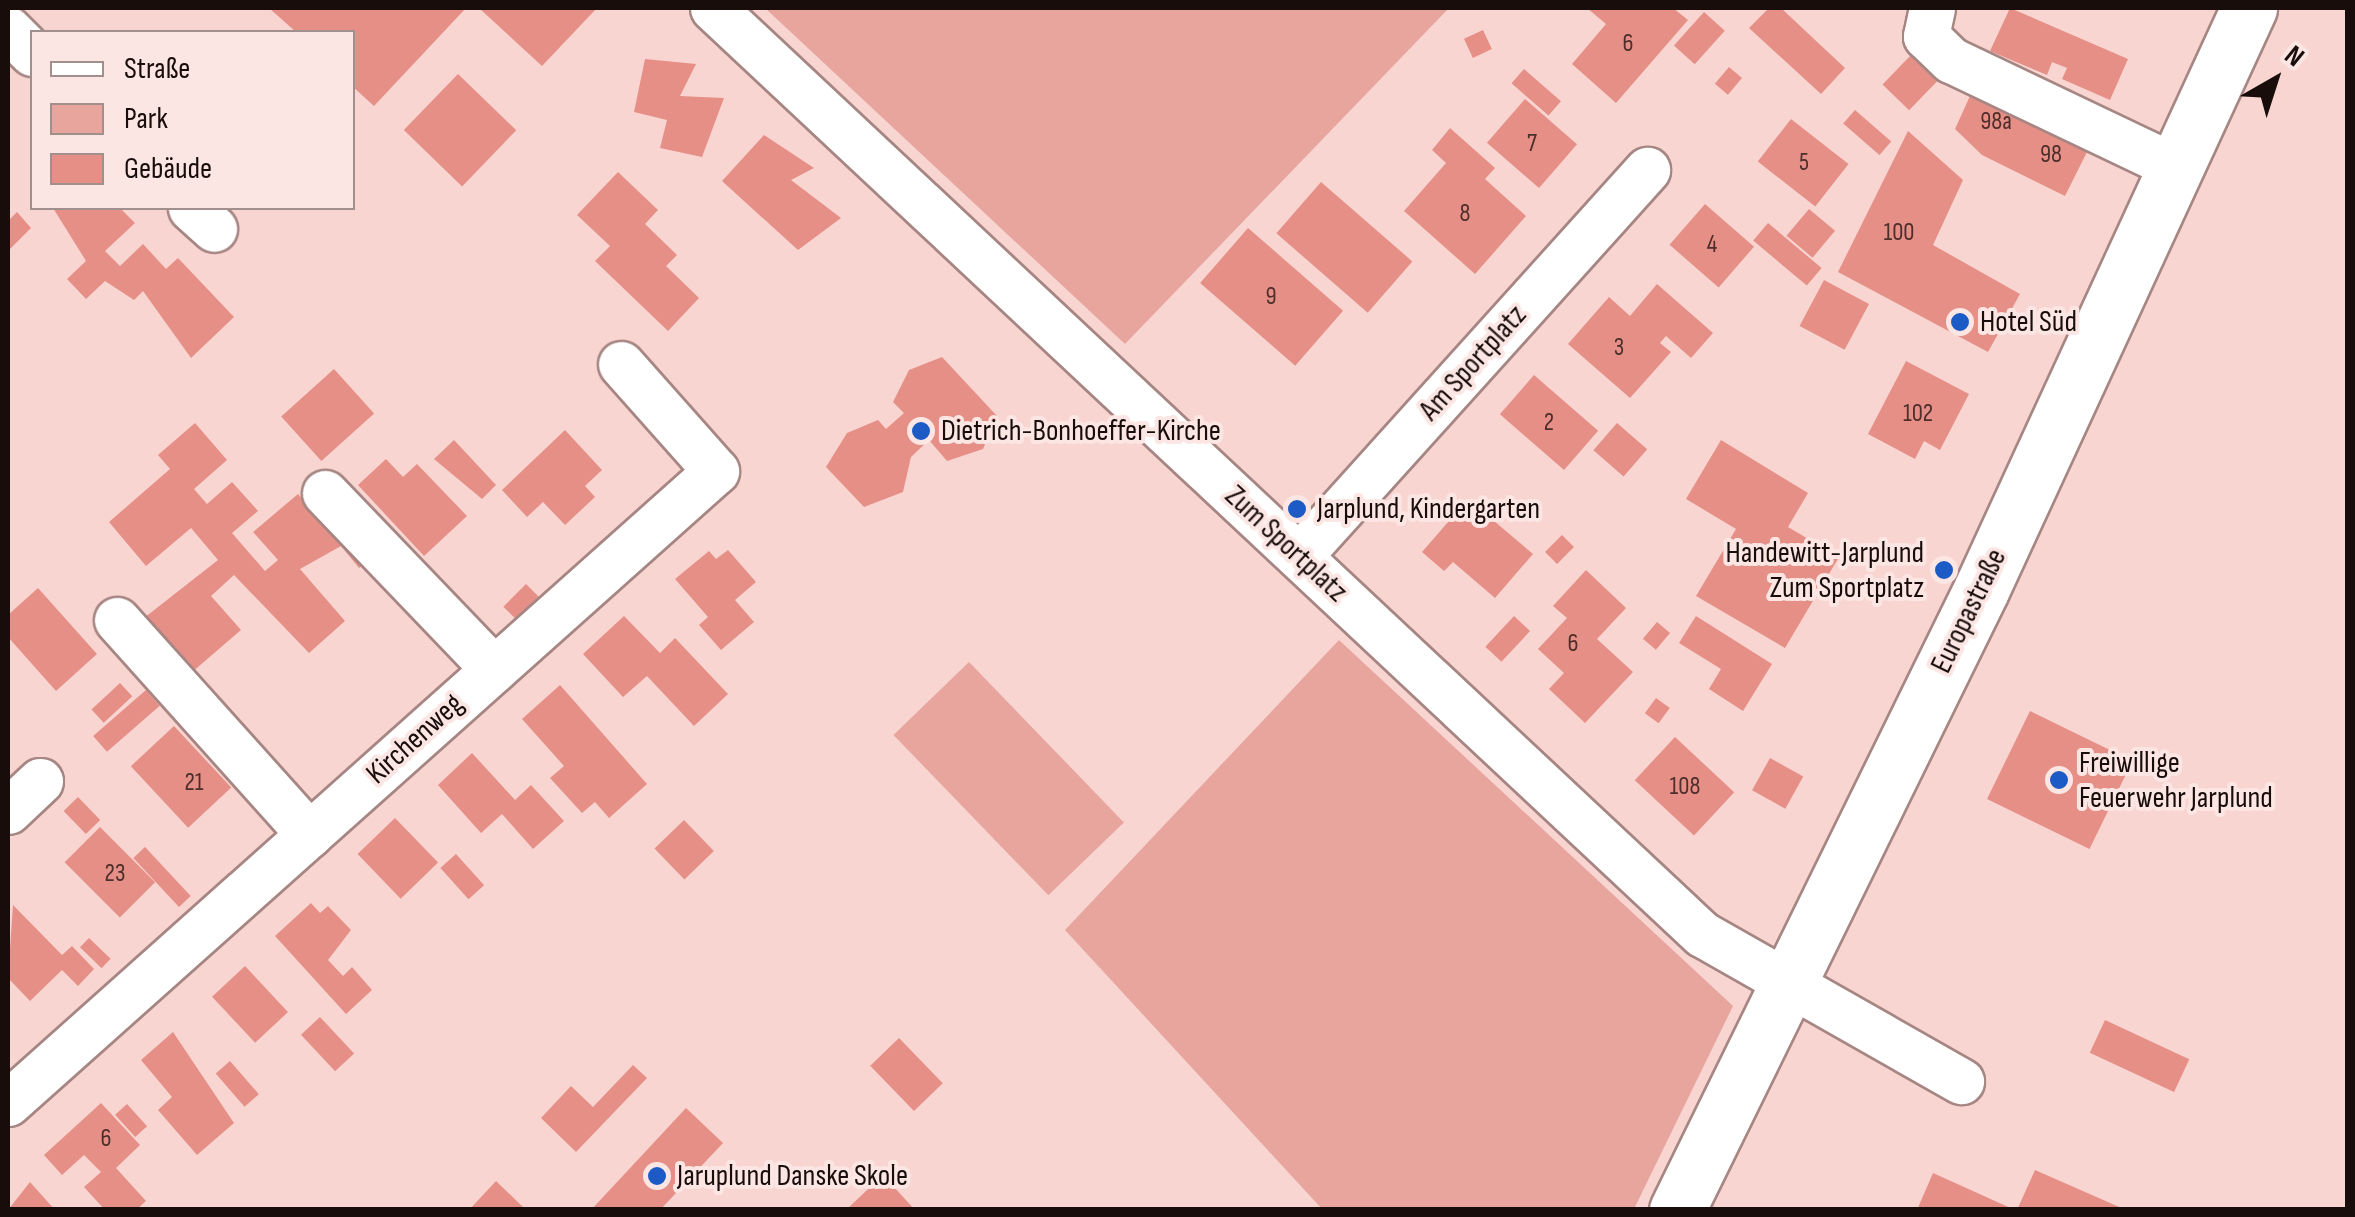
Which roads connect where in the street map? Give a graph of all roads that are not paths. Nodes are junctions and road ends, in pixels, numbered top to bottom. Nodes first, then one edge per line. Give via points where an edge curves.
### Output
1 (713, 8) edge
2 (1932, 8) edge
3 (2249, 8) edge
4 (8, 29) edge
5 (30, 51) edge
6 (2173, 166) junction
7 (1648, 170) dead end
8 (621, 364) dead end
9 (325, 493) dead end
10 (1300, 556) junction
11 (117, 620) dead end
12 (494, 669) junction
13 (309, 834) junction
14 (1784, 983) junction
15 (1961, 1082) dead end
16 (8, 1103) edge
17 (1678, 1210) edge

1 - 10 street, Zum Sportplatz
2 - 6 street via 1926,36 1951,60
3 - 6 main road, Europastraße
4 - 5 street
6 - 14 main road, Europastraße via 1981,590
7 - 10 street, Am Sportplatz
8 - 12 street, Kirchenweg via 716,470
9 - 12 street
10 - 14 street, Zum Sportplatz via 1702,934
11 - 13 street
12 - 13 street, Kirchenweg
13 - 16 street, Kirchenweg
14 - 15 street, Zum Sportplatz
14 - 17 main road, Europastraße

